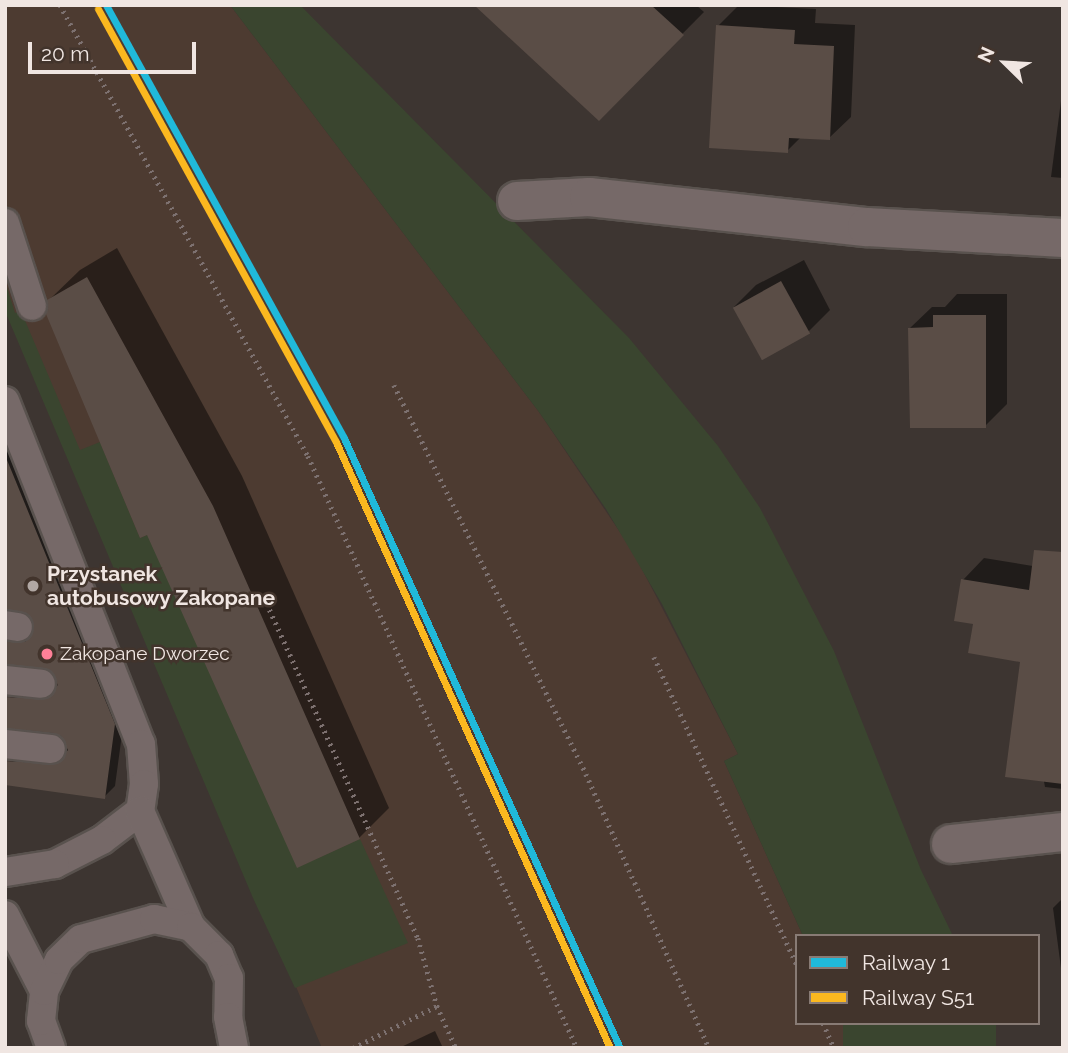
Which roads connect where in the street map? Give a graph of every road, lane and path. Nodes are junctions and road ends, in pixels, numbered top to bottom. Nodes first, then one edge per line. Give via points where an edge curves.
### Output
1 (60, 5) edge
2 (517, 201) dead end
3 (5, 223) edge
4 (1063, 238) edge
5 (32, 306) dead end
6 (394, 385) dead end
7 (5, 401) edge
8 (264, 597) dead end
9 (654, 656) dead end
10 (5, 680) edge
11 (41, 684) dead end
12 (5, 744) edge
13 (51, 749) dead end
14 (140, 811) junction
15 (1063, 832) edge
16 (951, 844) dead end
17 (5, 872) edge
18 (5, 915) edge
19 (191, 927) junction
20 (795, 961) edge
21 (44, 991) junction
22 (437, 1006) junction
23 (824, 1025) edge
24 (51, 1048) edge
25 (234, 1048) edge
26 (353, 1048) edge
27 (456, 1048) edge
28 (576, 1048) edge
29 (709, 1048) edge
30 (834, 1048) edge

1 - 28 path via 308,456
2 - 4 street via 589,197 867,227
3 - 5 lane
6 - 29 path via 586,774
7 - 14 lane via 141,744
8 - 22 path via 418,938
9 - 20 path
10 - 11 lane
12 - 13 lane
14 - 17 lane via 102,840 55,864
14 - 19 lane
15 - 16 street
18 - 21 lane
19 - 21 lane via 154,919 81,939 59,960
19 - 25 lane via 219,955 229,978 228,1017
21 - 24 lane via 41,1021
22 - 26 path
22 - 27 path
23 - 30 path

